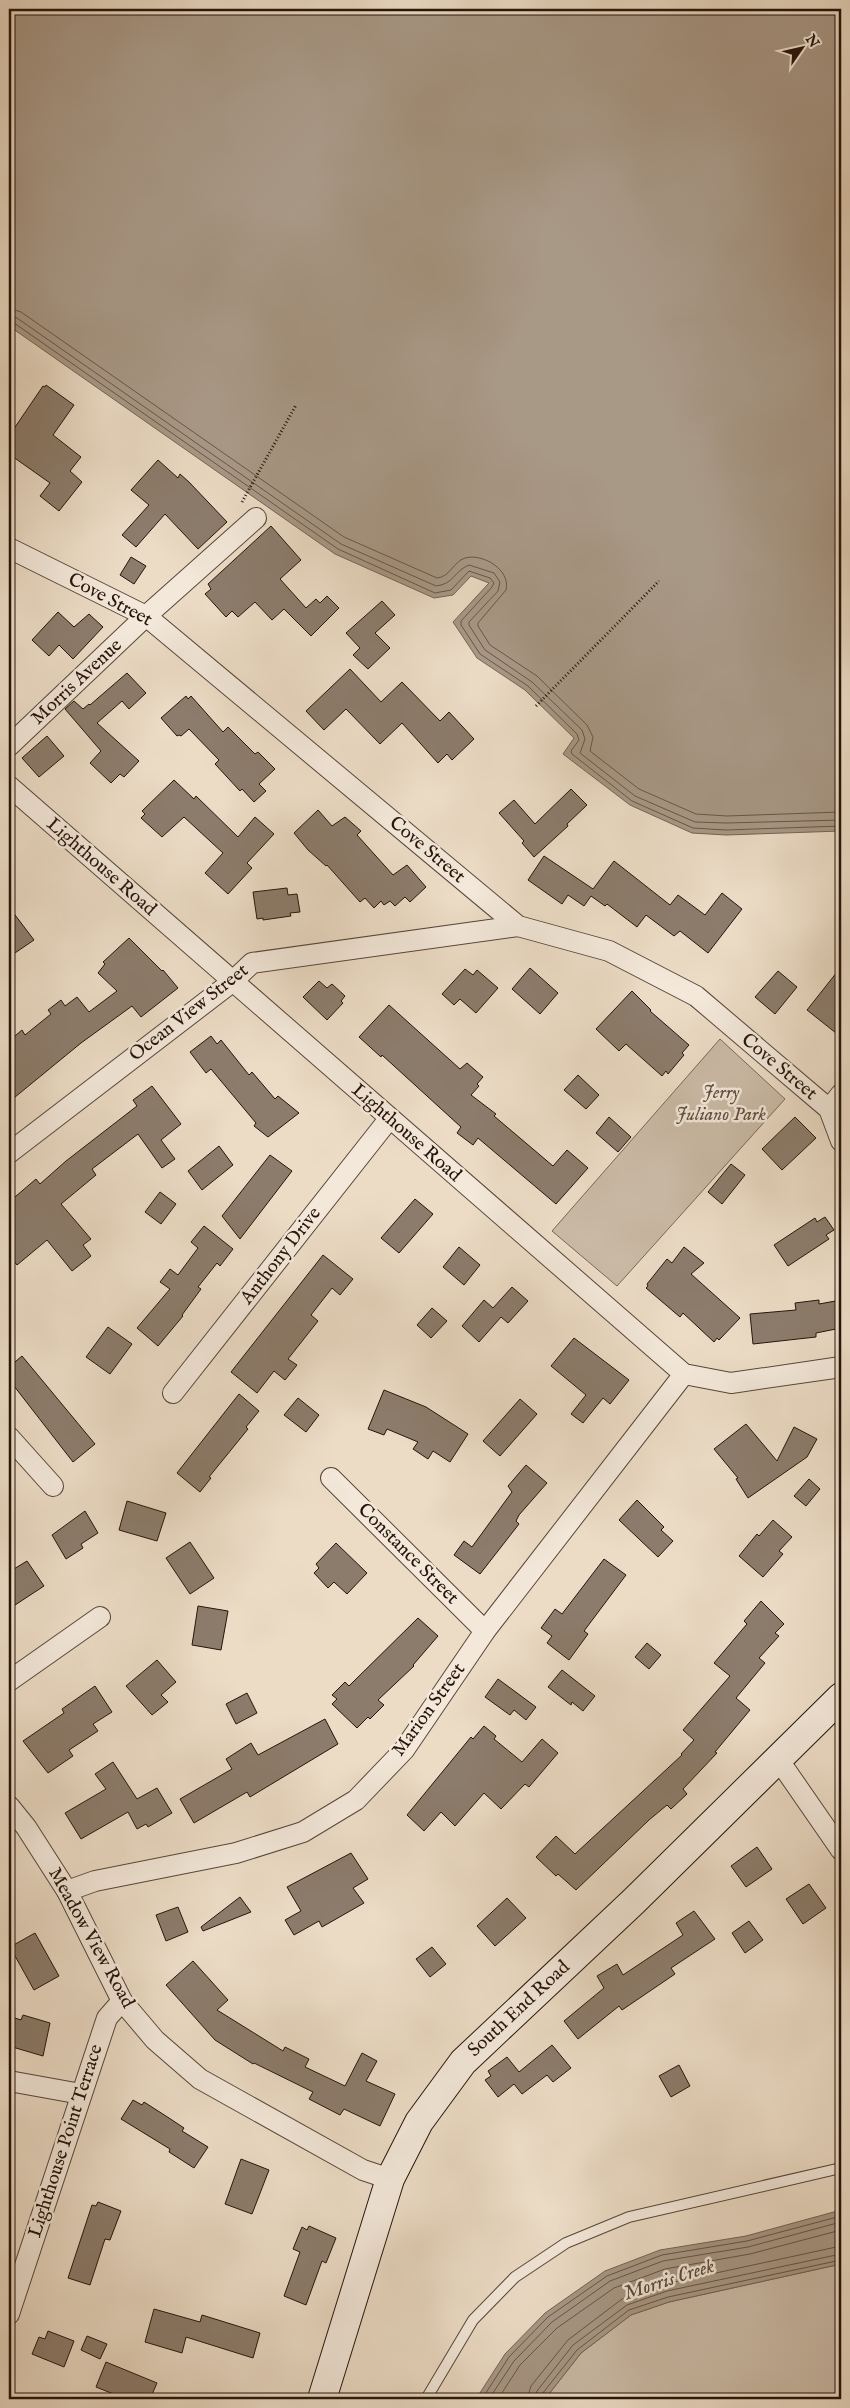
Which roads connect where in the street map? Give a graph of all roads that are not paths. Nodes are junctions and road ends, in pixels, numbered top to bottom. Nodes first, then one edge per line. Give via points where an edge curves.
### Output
1 (256, 518) dead end
2 (9, 548) edge
3 (146, 616) junction
4 (9, 746) edge
5 (9, 786) edge
6 (518, 926) junction
7 (232, 982) junction
8 (835, 1101) edge
9 (389, 1119) junction
10 (841, 1141) edge
11 (9, 1153) edge
12 (841, 1367) edge
13 (684, 1374) junction
14 (173, 1393) dead end
15 (9, 1437) edge
16 (331, 1478) dead end
17 (53, 1486) dead end
18 (100, 1617) dead end
19 (485, 1631) junction
20 (9, 1680) edge
21 (840, 1698) edge
22 (778, 1759) junction
23 (9, 1806) edge
24 (841, 1850) edge
25 (68, 1890) junction
26 (122, 2001) junction
27 (9, 2081) edge
28 (81, 2094) junction
29 (841, 2168) edge
30 (390, 2179) junction
31 (9, 2314) edge
32 (322, 2399) edge
33 (426, 2399) edge

1 - 3 street, Morris Avenue
2 - 3 street, Cove Street
3 - 4 street, Morris Avenue
3 - 6 street, Cove Street
5 - 7 street, Lighthouse Road
6 - 7 street, Ocean View Street via 252,963
6 - 8 street, Cove Street via 609,951 696,996
7 - 9 street, Lighthouse Road
7 - 11 street, Ocean View Street
8 - 10 street, Cove Street
9 - 13 street, Lighthouse Road
9 - 14 street, Anthony Drive
12 - 13 street, Lighthouse Road via 730,1383
13 - 19 street, Marion Street
15 - 17 street
16 - 19 street, Constance Street
18 - 20 street
19 - 25 street, Marion Street via 404,1750 356,1800 302,1832 236,1853 95,1881
21 - 22 main road, South End Road
22 - 24 street
22 - 30 main road, South End Road via 634,1901 463,2062 419,2122
23 - 25 street, Meadow View Road
25 - 26 street, Meadow View Road
26 - 28 street, Lighthouse Point Terrace via 108,2018
26 - 30 street, Meadow View Road via 155,2040 200,2079 362,2170
27 - 28 street
28 - 31 street, Lighthouse Point Terrace
29 - 33 lane via 629,2217 566,2243 515,2277 472,2320
30 - 32 main road, South End Road

